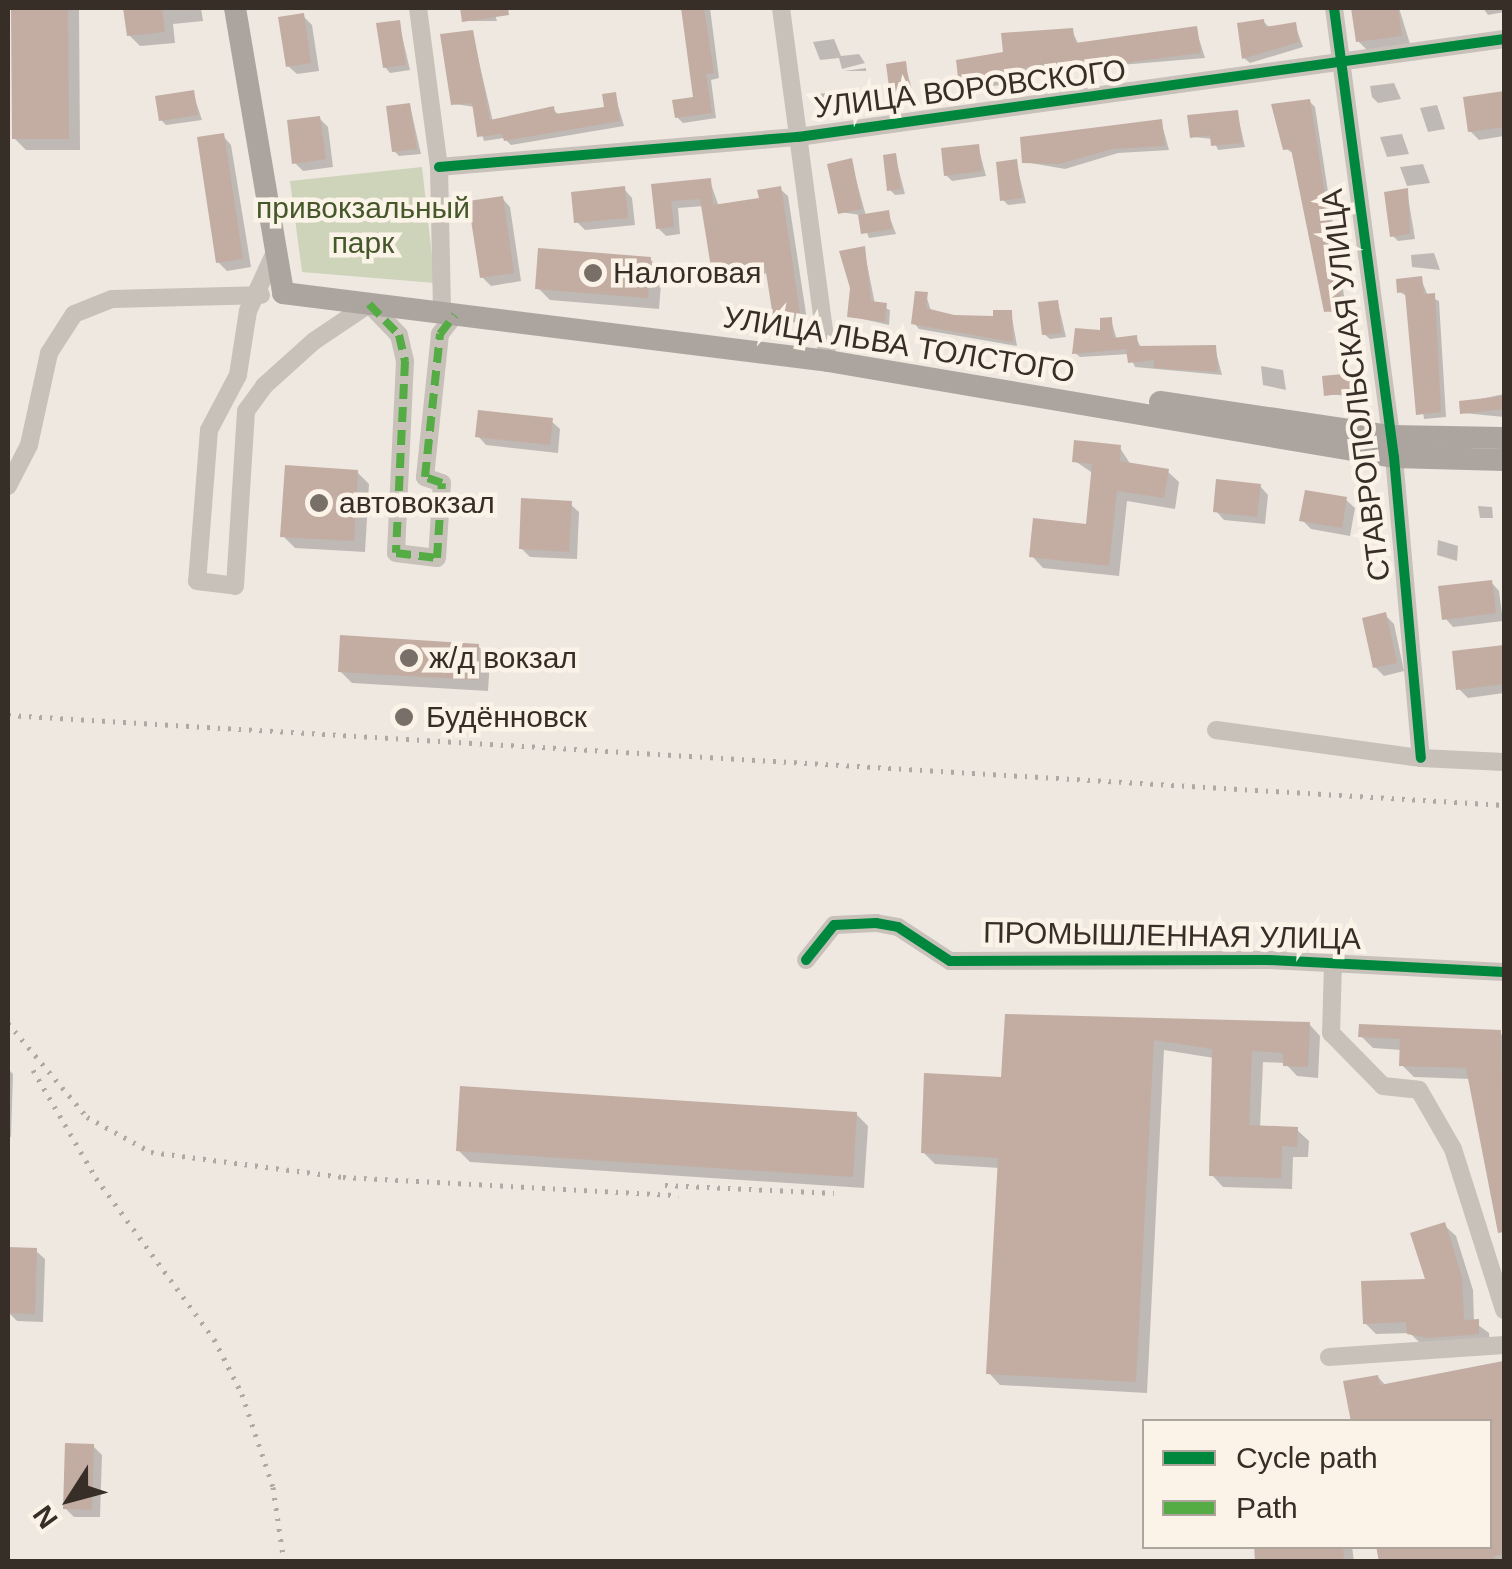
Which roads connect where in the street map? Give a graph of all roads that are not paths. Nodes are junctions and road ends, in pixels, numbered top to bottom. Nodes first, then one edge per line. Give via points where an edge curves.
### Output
1 (235, 8) edge
2 (418, 8) edge
3 (781, 8) edge
4 (1334, 8) edge
5 (1504, 40) edge
6 (1342, 66) junction
7 (798, 137) junction
8 (439, 167) junction
9 (276, 250) junction
10 (282, 293) junction
11 (254, 295) junction
12 (369, 304) junction
13 (448, 315) junction
14 (828, 357) junction
15 (1504, 438) edge
16 (1392, 447) junction
17 (1504, 460) edge
18 (8, 486) edge
19 (1216, 730) dead end
20 (1421, 758) junction
21 (1504, 762) edge
22 (806, 960) dead end
23 (1333, 962) junction
24 (1504, 972) edge
25 (1504, 1310) edge
26 (1504, 1345) edge
27 (1330, 1357) dead end

1 - 9 main road
2 - 8 street
3 - 7 street
4 - 6 street, СТАВРОПОЛЬСКАЯ УЛИЦА
5 - 6 street, УЛИЦА ВОРОВСКОГО
6 - 7 street, УЛИЦА ВОРОВСКОГО
6 - 16 street, СТАВРОПОЛЬСКАЯ УЛИЦА
7 - 8 street, УЛИЦА ВОРОВСКОГО
7 - 14 street
8 - 13 street
9 - 10 main road
9 - 11 street
10 - 11 street
10 - 12 main road, УЛИЦА ЛЬВА ТОЛСТОГО
11 - 12 street via 238,375 209,430 197,581 235,586 246,411 314,341
11 - 18 street via 112,299 74,314 56,336 25,458
12 - 13 main road, УЛИЦА ЛЬВА ТОЛСТОГО
12 - 13 street via 400,335 405,361 396,553 438,558 442,483 425,476 440,334
13 - 14 main road, УЛИЦА ЛЬВА ТОЛСТОГО
14 - 16 main road, УЛИЦА ЛЬВА ТОЛСТОГО
15 - 16 main road, УЛИЦА ЛЬВА ТОЛСТОГО
16 - 17 main road, УЛИЦА ЛЬВА ТОЛСТОГО
16 - 20 street, СТАВРОПОЛЬСКАЯ УЛИЦА
19 - 20 street
20 - 21 street
22 - 23 street, ПРОМЫШЛЕННАЯ УЛИЦА via 834,925 876,922 898,927 950,961
23 - 24 street, ПРОМЫШЛЕННАЯ УЛИЦА
23 - 25 street via 1332,1033 1382,1086 1418,1090 1453,1149
26 - 27 street

